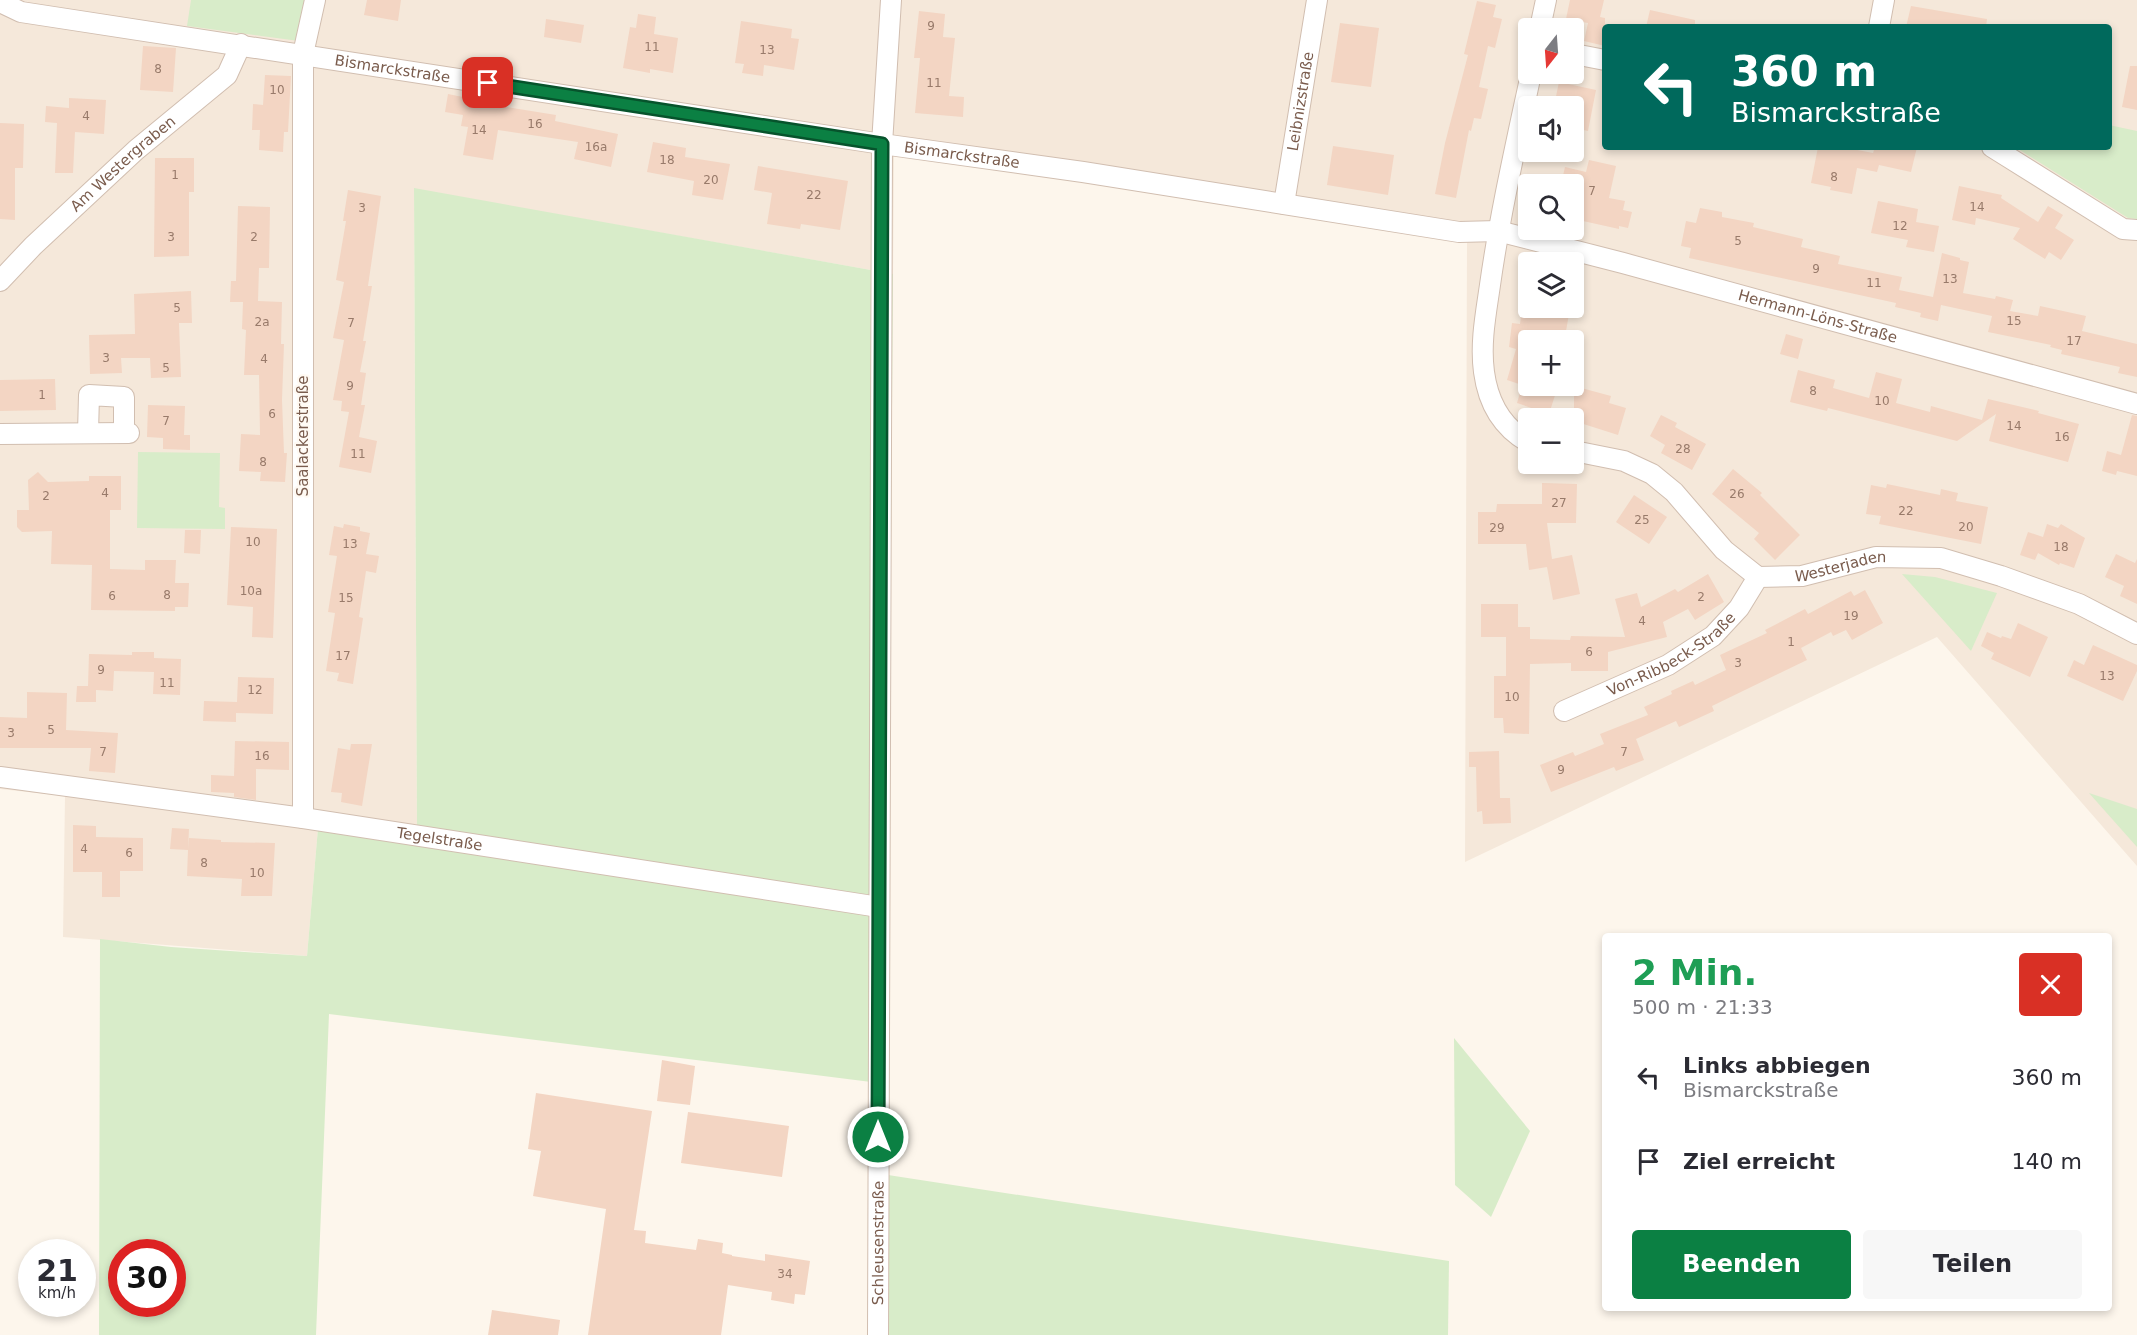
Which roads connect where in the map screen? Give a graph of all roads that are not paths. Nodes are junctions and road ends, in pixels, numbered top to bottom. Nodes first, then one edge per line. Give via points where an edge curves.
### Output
1 (315, 0) edge
2 (891, 0) edge
3 (1317, 0) edge
4 (1546, 0) edge
5 (1884, 0) edge
6 (0, 2) edge
7 (1542, 18) edge
8 (1880, 24) edge
9 (241, 44) junction
10 (303, 54) junction
11 (1584, 56) edge
12 (1602, 59) edge
13 (1529, 84) edge
14 (882, 144) junction
15 (1997, 150) edge
16 (1284, 204) junction
17 (2137, 230) edge
18 (1498, 231) junction
19 (0, 281) edge
20 (2137, 404) edge
21 (87, 433) junction
22 (0, 434) edge
23 (1518, 436) edge
24 (1584, 453) edge
25 (1758, 577) junction
26 (2137, 634) edge
27 (1564, 711) dead end
28 (0, 777) edge
29 (303, 818) junction
30 (879, 907) junction
31 (878, 1335) edge

1 - 10 street, Saalackerstraße
2 - 14 street, Schleusenstraße
3 - 16 street, Leibnizstraße
4 - 7 street
5 - 8 street
6 - 9 street, Bismarckstraße via 21,12
9 - 10 street, Bismarckstraße
9 - 19 street, Am Westergraben via 227,75 136,150
10 - 14 street, Bismarckstraße
10 - 29 street, Saalackerstraße
11 - 12 street
13 - 18 street
14 - 16 street, Bismarckstraße
14 - 30 street, Schleusenstraße
15 - 17 street via 2123,229
16 - 18 street, Bismarckstraße via 1459,232
18 - 20 street, Hermann-Löns-Straße
18 - 23 street via 1483,338 1484,372 1502,420
21 - 21 street via 127,433 124,397 89,395
21 - 22 street
24 - 25 street via 1624,460 1653,474 1674,492 1724,550
25 - 26 street, Westerjaden via 1802,576 1876,557 1941,558 2079,604
25 - 27 street, Von-Ribbeck-Straße via 1739,608 1713,636 1668,665
28 - 29 street, Tegelstraße
29 - 30 street, Tegelstraße
30 - 31 street, Schleusenstraße

